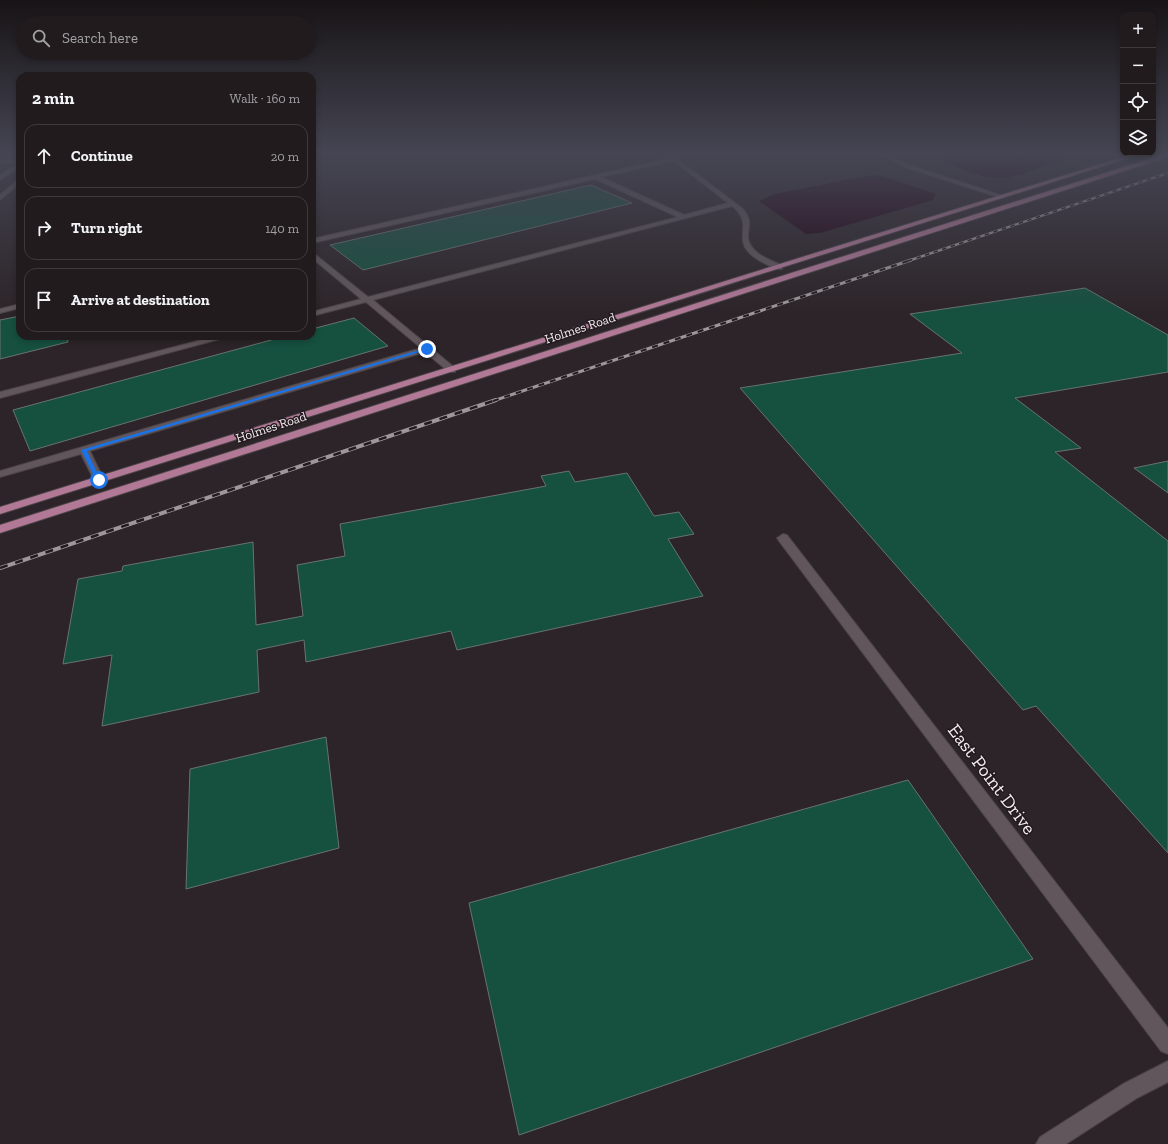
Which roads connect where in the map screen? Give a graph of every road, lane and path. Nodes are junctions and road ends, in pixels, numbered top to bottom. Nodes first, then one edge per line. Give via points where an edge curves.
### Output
1 (466, 206) edge
2 (661, 206) edge
3 (724, 206) edge
4 (736, 206) edge
5 (973, 206) edge
6 (1006, 206) edge
7 (684, 217) junction
8 (316, 240) edge
9 (316, 257) edge
10 (779, 267) junction
11 (795, 274) junction
12 (367, 300) junction
13 (16, 307) edge
14 (0, 311) edge
15 (316, 313) edge
16 (212, 340) edge
17 (427, 349) junction
18 (452, 370) junction
19 (463, 380) junction
20 (0, 395) edge
21 (84, 450) junction
22 (0, 474) edge
23 (99, 480) junction
24 (0, 511) edge
25 (0, 529) edge
26 (783, 538) dead end
27 (1168, 1044) edge
28 (1168, 1071) edge
29 (1048, 1144) edge

1 - 8 street
2 - 7 street
3 - 7 street
4 - 10 street via 746,216 746,243 751,250
5 - 10 main road, Holmes Road
6 - 11 main road, Holmes Road
7 - 12 street
9 - 12 street
10 - 11 main road
10 - 18 main road, Holmes Road
11 - 19 main road, Holmes Road
12 - 15 street
12 - 17 street
13 - 14 street
16 - 20 street
17 - 18 street
17 - 21 street
18 - 19 main road
18 - 23 main road, Holmes Road
19 - 25 main road, Holmes Road
21 - 22 street
21 - 23 street
23 - 24 main road, Holmes Road
26 - 27 street, East Point Drive
28 - 29 street via 1130,1091

